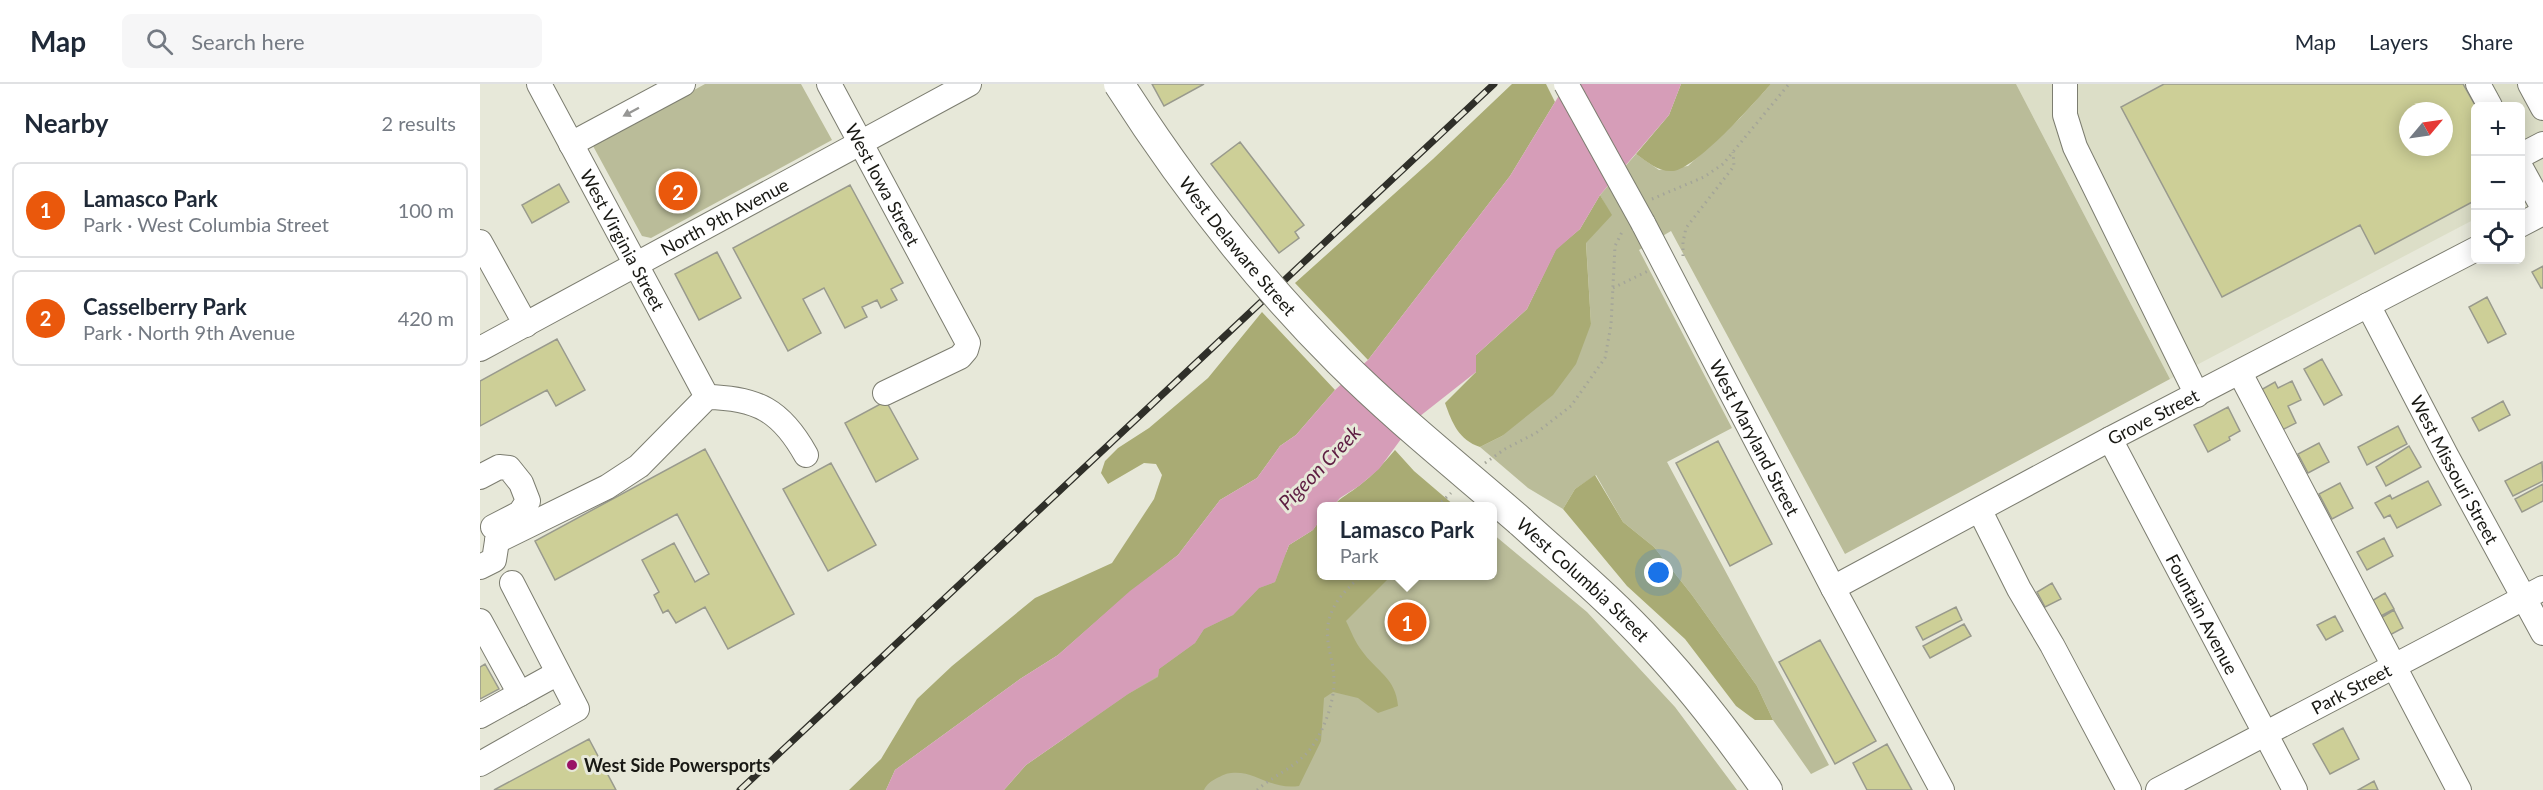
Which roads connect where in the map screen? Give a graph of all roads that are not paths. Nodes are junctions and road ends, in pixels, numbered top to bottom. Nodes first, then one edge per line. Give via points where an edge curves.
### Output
1 (540, 84) edge
2 (683, 84) edge
3 (829, 84) edge
4 (969, 84) edge
5 (1119, 84) edge
6 (1566, 84) edge
7 (2065, 84) edge
8 (2478, 84) edge
9 (2530, 84) edge
10 (2488, 102) edge
11 (2543, 108) edge
12 (859, 143) junction
13 (571, 144) junction
14 (2543, 144) edge
15 (2525, 153) edge
16 (2532, 177) edge
17 (2543, 208) edge
18 (2543, 213) edge
19 (2525, 222) edge
20 (480, 242) edge
21 (2471, 251) edge
22 (636, 264) junction
23 (2368, 305) junction
24 (526, 325) junction
25 (480, 349) edge
26 (2240, 373) junction
27 (885, 393) dead end
28 (1373, 394) joint
29 (2198, 395) junction
30 (706, 397) junction
31 (2110, 439) junction
32 (806, 455) dead end
33 (480, 477) edge
34 (1980, 511) junction
35 (489, 527) edge
36 (480, 567) edge
37 (512, 583) dead end
38 (1833, 588) junction
39 (2534, 593) edge
40 (480, 621) edge
41 (2543, 633) edge
42 (2394, 666) junction
43 (558, 673) junction
44 (520, 694) junction
45 (480, 716) edge
46 (2265, 734) junction
47 (480, 764) edge
48 (1767, 790) edge
49 (1942, 790) edge
50 (2129, 790) edge
51 (2158, 790) edge
52 (2295, 790) edge
53 (2459, 790) edge

1 - 13 street, West Virginia Street
2 -> 13 street
3 - 12 street, West Iowa Street
4 - 12 street, North 9th Avenue
5 - 28 main road, West Delaware Street, bridge via 1231,241 1301,322
6 - 38 street, West Maryland Street, bridge
7 - 29 street via 2065,116 2075,147
8 - 10 street
9 - 11 street
12 - 22 street, North 9th Avenue
12 - 27 street, West Iowa Street via 968,343 960,357
13 - 22 street, West Virginia Street
14 - 15 street
16 - 17 street
18 - 19 street
20 - 24 street
21 - 23 street, Grove Street
22 - 24 street, North 9th Avenue
22 - 30 street, West Virginia Street
23 - 26 street, Grove Street
23 - 39 street, West Missouri Street via 2446,455
24 - 25 street, North 9th Avenue
26 - 29 street, Grove Street
26 - 42 street
28 - 48 main road, West Columbia Street, bridge via 1520,521 1652,645 1694,692
29 - 31 street, Grove Street
30 - 32 street via 735,398 762,407 784,422
30 - 35 street via 639,466 607,487
31 - 34 street, Grove Street
31 - 46 street, Fountain Avenue
33 - 35 street via 499,467 509,468 528,501 520,513
34 - 38 street, Grove Street
34 - 50 street
35 - 36 street via 494,560
37 - 43 street
38 - 49 street, West Maryland Street
39 - 41 street, West Missouri Street
39 - 42 street, Park Street
40 - 44 street
42 - 46 street, Park Street
42 - 53 street
43 - 44 street
43 - 47 street via 578,709
44 - 45 street
46 - 51 street, Park Street
46 - 52 street, Fountain Avenue

